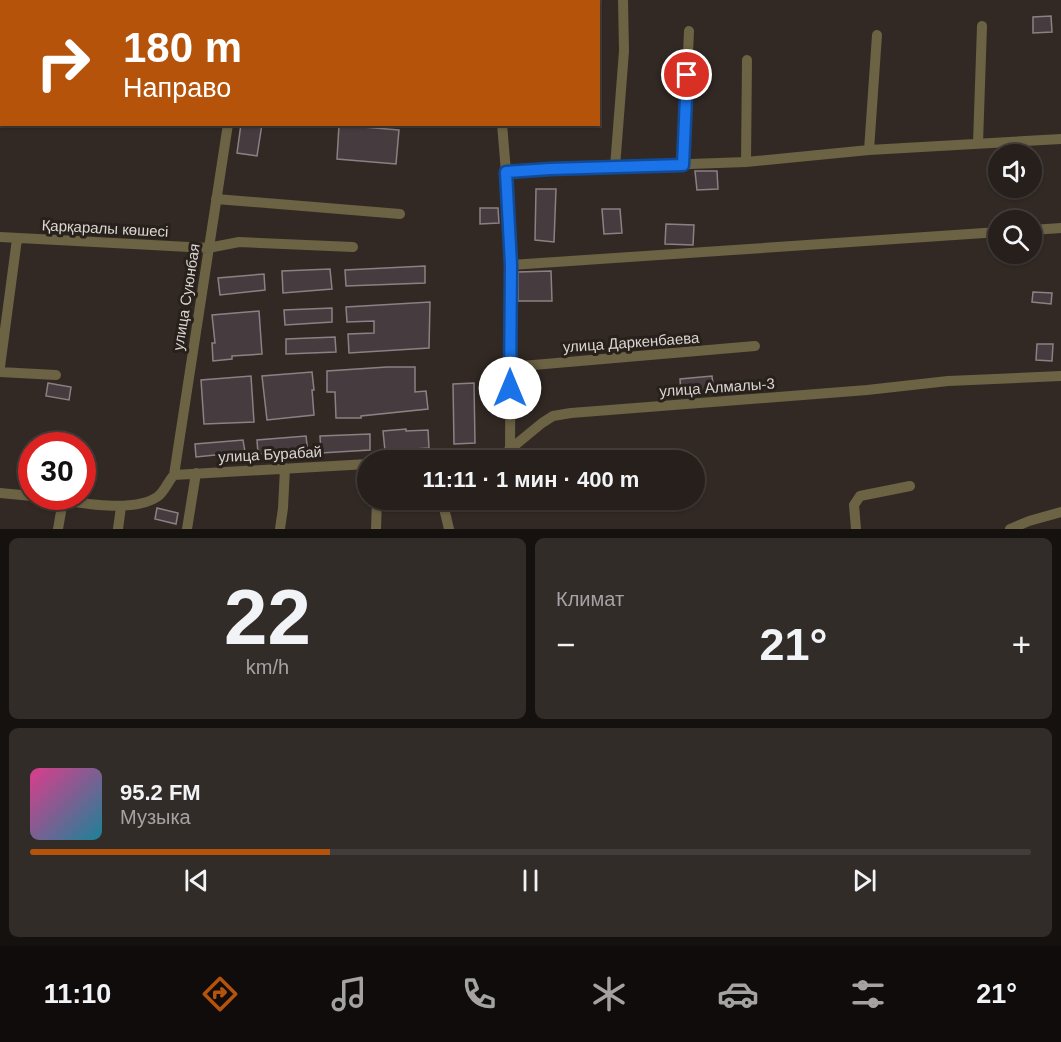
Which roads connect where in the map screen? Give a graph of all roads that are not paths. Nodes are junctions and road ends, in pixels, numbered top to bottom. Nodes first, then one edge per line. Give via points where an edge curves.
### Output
1 (623, 0) edge
2 (982, 26) dead end
3 (689, 31) dead end
4 (877, 35) dead end
5 (747, 60) dead end
6 (228, 126) edge
7 (502, 126) edge
8 (1061, 139) edge
9 (978, 144) junction
10 (869, 150) junction
11 (746, 162) junction
12 (683, 165) junction
13 (615, 167) junction
14 (506, 172) junction
15 (216, 199) junction
16 (400, 213) dead end
17 (1061, 228) edge
18 (1042, 229) edge
19 (988, 233) edge
20 (0, 237) edge
21 (17, 238) junction
22 (353, 247) dead end
23 (208, 248) junction
24 (511, 265) junction
25 (755, 346) dead end
26 (0, 367) edge
27 (510, 367) junction
28 (0, 372) edge
29 (56, 375) dead end
30 (1061, 376) edge
31 (506, 450) edge
32 (511, 450) edge
33 (357, 465) edge
34 (285, 468) junction
35 (196, 473) junction
36 (174, 475) junction
37 (910, 486) dead end
38 (0, 493) edge
39 (18, 495) edge
40 (96, 504) edge
41 (122, 507) junction
42 (61, 510) edge
43 (377, 510) edge
44 (444, 510) edge
45 (1061, 513) edge
46 (58, 529) edge
47 (118, 529) edge
48 (187, 529) edge
49 (280, 529) edge
50 (376, 529) edge
51 (448, 529) edge
52 (856, 529) edge
53 (1010, 529) edge

1 - 13 street via 624,51
2 - 9 street
3 - 12 street
4 - 10 street
5 - 11 street
6 - 15 street, улица Суюнбая
7 - 14 street
8 - 9 street
9 - 10 street
10 - 11 street
11 - 12 street
12 - 13 street
13 - 14 street
14 - 24 street
15 - 16 street
15 - 23 street, улица Суюнбая
17 - 18 street
19 - 24 street
20 - 21 street, Қарқаралы көшесі
21 - 23 street, Қарқаралы көшесі
21 - 26 street
22 - 23 street, Қарқаралы көшесі via 239,242
23 - 36 street, улица Суюнбая
24 - 27 street
25 - 27 street, улица Даркенбаева
27 - 31 street
28 - 29 street
30 - 32 street, улица Алмалы-3 via 948,381 562,414 542,423
33 - 34 street, улица Бурабай
34 - 35 street, улица Бурабай
34 - 49 street
35 - 36 street, улица Бурабай
35 - 48 street
36 - 41 street via 158,497
37 - 52 street via 860,496 854,505
38 - 39 street
40 - 41 street
41 - 47 street
42 - 46 street
43 - 50 street
44 - 51 street
45 - 53 street

